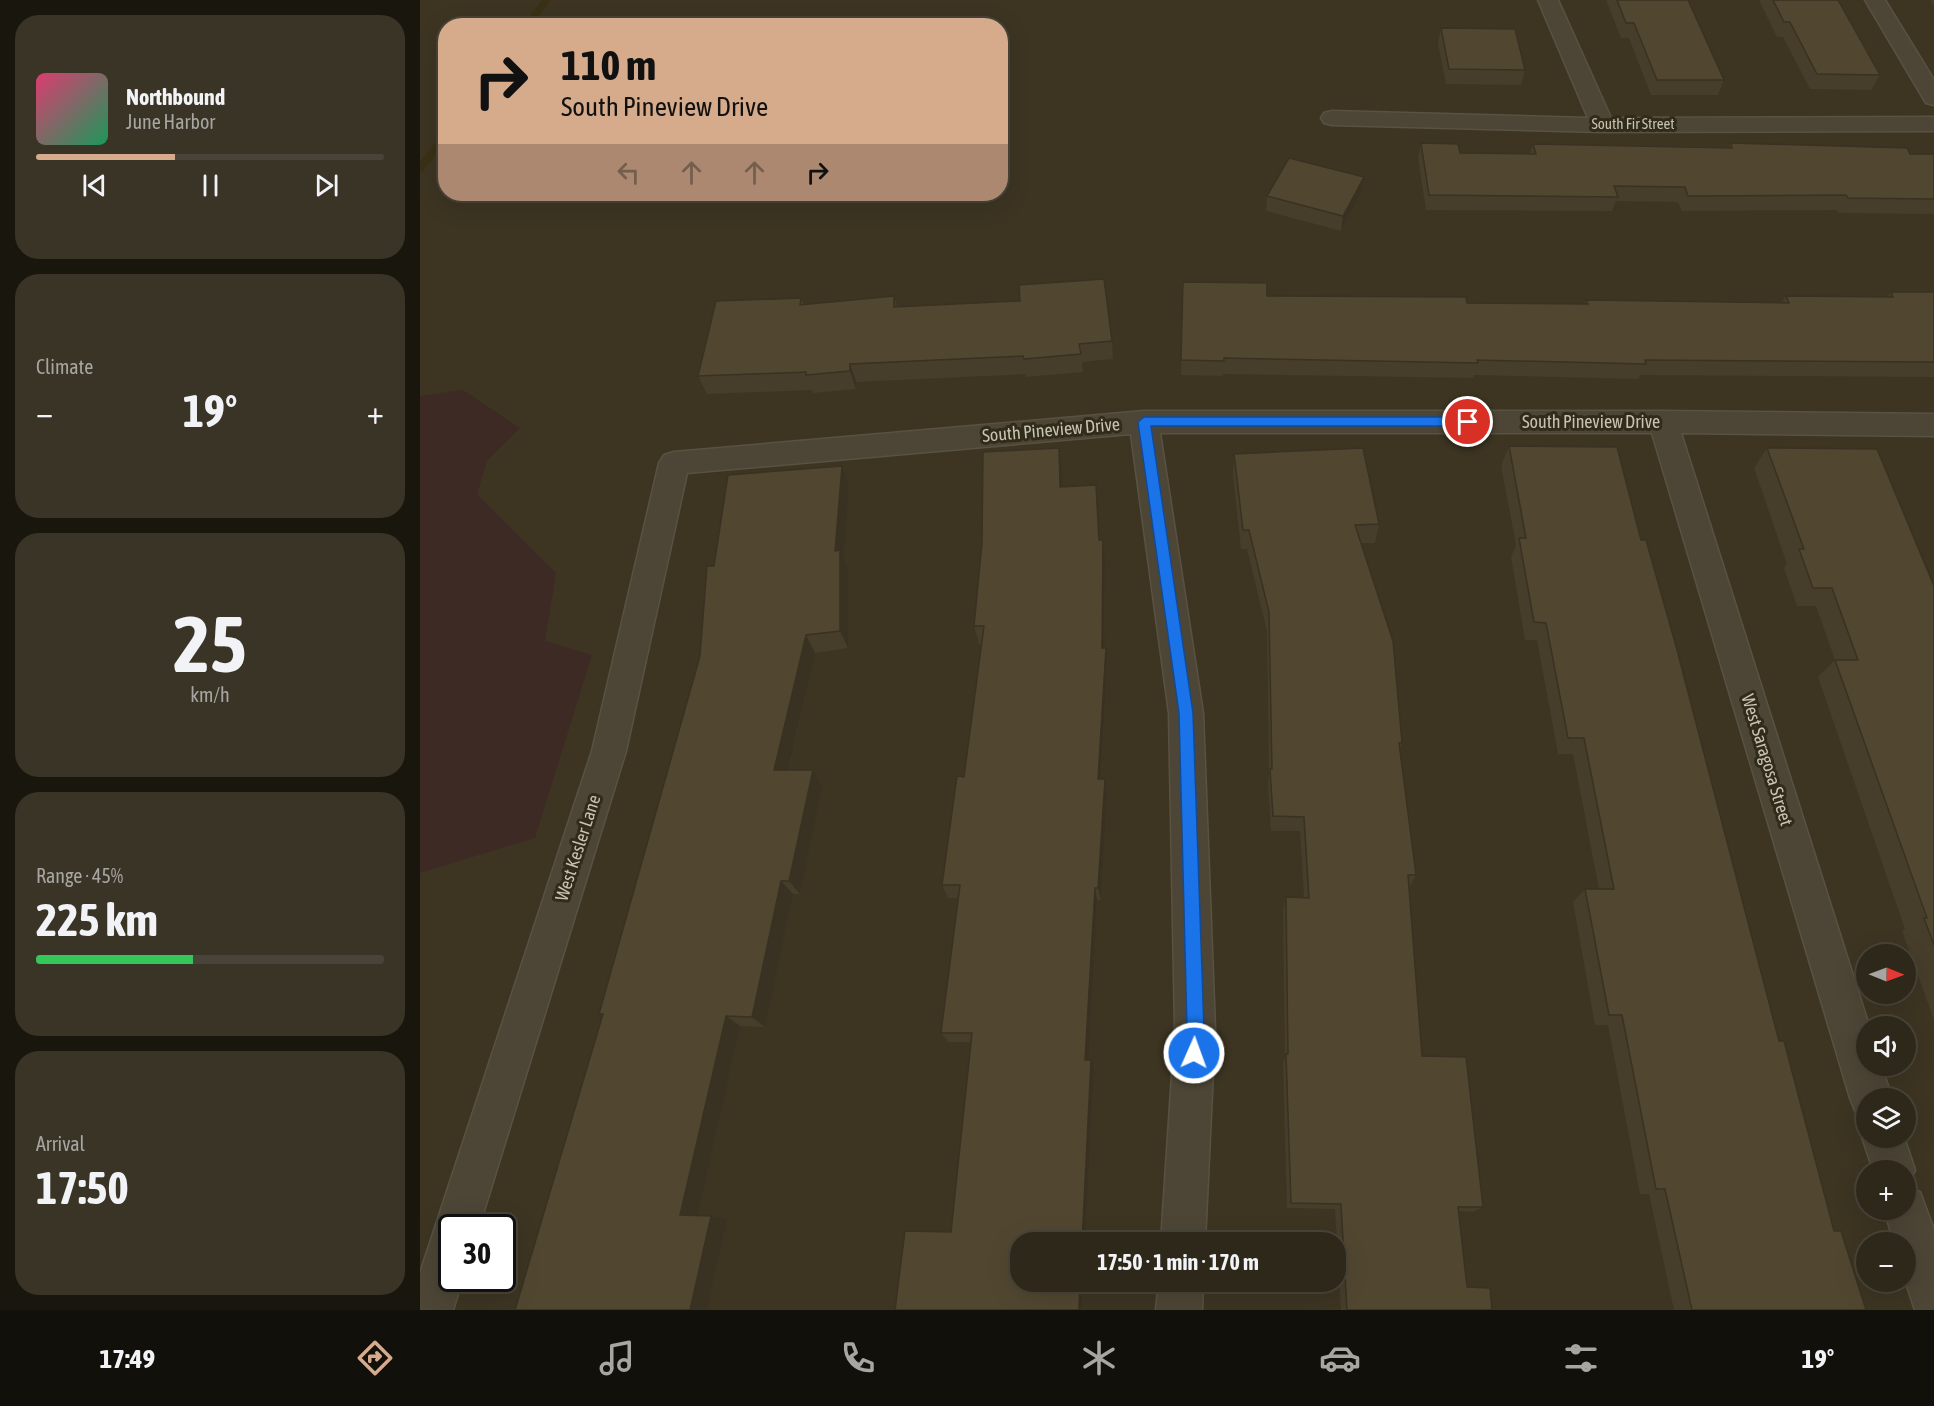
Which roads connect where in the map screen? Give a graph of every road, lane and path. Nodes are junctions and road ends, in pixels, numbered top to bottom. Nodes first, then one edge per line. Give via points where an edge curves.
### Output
1 (1548, 0) edge
2 (1875, 0) edge
3 (1934, 98) edge
4 (1332, 118) dead end
5 (1934, 124) edge
6 (1603, 125) junction
7 (1144, 422) junction
8 (1663, 422) junction
9 (1934, 425) edge
10 (674, 463) joint
11 (1868, 1088) edge
12 (461, 1214) edge
13 (1909, 1220) edge
14 (1184, 1232) edge
15 (438, 1286) edge
16 (1180, 1292) edge
17 (1934, 1300) edge
18 (430, 1310) edge
19 (1179, 1310) edge

1 - 6 street
2 - 3 street
4 - 6 street, South Fir Street
5 - 6 street, South Fir Street
7 - 8 street, South Pineview Drive
7 - 10 street, South Pineview Drive
7 - 14 street via 1186,713 1195,1029
8 - 9 street, South Pineview Drive
8 - 11 street, West Saragosa Street
10 - 12 street, West Kesler Lane via 609,751
13 - 17 street
15 - 18 street
16 - 19 street

